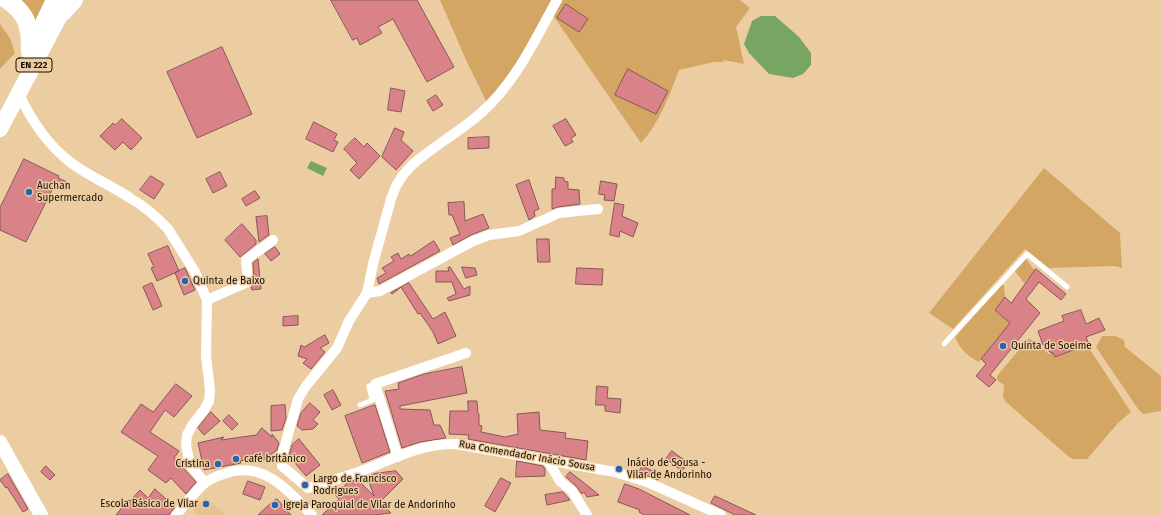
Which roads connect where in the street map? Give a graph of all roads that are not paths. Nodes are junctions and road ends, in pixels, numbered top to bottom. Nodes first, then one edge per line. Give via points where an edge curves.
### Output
1 (7, 0) edge
2 (74, 0) edge
3 (557, 0) edge
4 (61, 4) edge
5 (30, 49) junction
6 (19, 94) junction
7 (0, 108) edge
8 (0, 130) edge
9 (598, 209) dead end
10 (274, 240) dead end
11 (1067, 286) dead end
12 (367, 293) junction
13 (207, 300) junction
14 (944, 344) dead end
15 (466, 354) dead end
16 (369, 386) dead end
17 (376, 398) junction
18 (360, 405) dead end
19 (0, 442) edge
20 (398, 456) junction
21 (548, 461) junction
22 (282, 466) junction
23 (271, 477) junction
24 (205, 483) junction
25 (308, 488) junction
26 (299, 500) junction
27 (41, 515) edge
28 (176, 515) edge
29 (312, 515) edge
30 (587, 515) edge
31 (721, 515) edge

1 - 5 highway via 18,8 28,22
2 - 4 highway
3 - 12 street via 504,88 482,112 420,157 403,175 391,199
4 - 5 main road, EN 222
4 - 6 main road, EN 222
5 - 7 main road, EN 222
6 - 8 main road, EN 222
6 - 13 street via 44,137 70,162 130,198 168,229 195,272
9 - 12 street via 559,213 519,231 477,239 380,291
10 - 13 street via 246,260 248,282
11 - 14 lane via 1027,254
12 - 22 street via 348,321 337,348 298,399 283,452
13 - 24 street via 206,356 209,401 187,435 186,445 190,465
15 - 17 street via 375,384
16 - 17 lane
17 - 18 lane
17 - 20 street
19 - 27 main road
20 - 21 street, Rua Comendador Inácio Sousa via 421,448 456,444
20 - 25 street, Rua Comendador Inácio Sousa via 340,479
21 - 30 street
21 - 31 street, Rua Comendador Inácio Sousa via 628,476
22 - 23 street
22 - 25 street
23 - 24 street via 252,471 237,471 217,476
23 - 26 street
24 - 28 street
25 - 26 street
26 - 29 street

